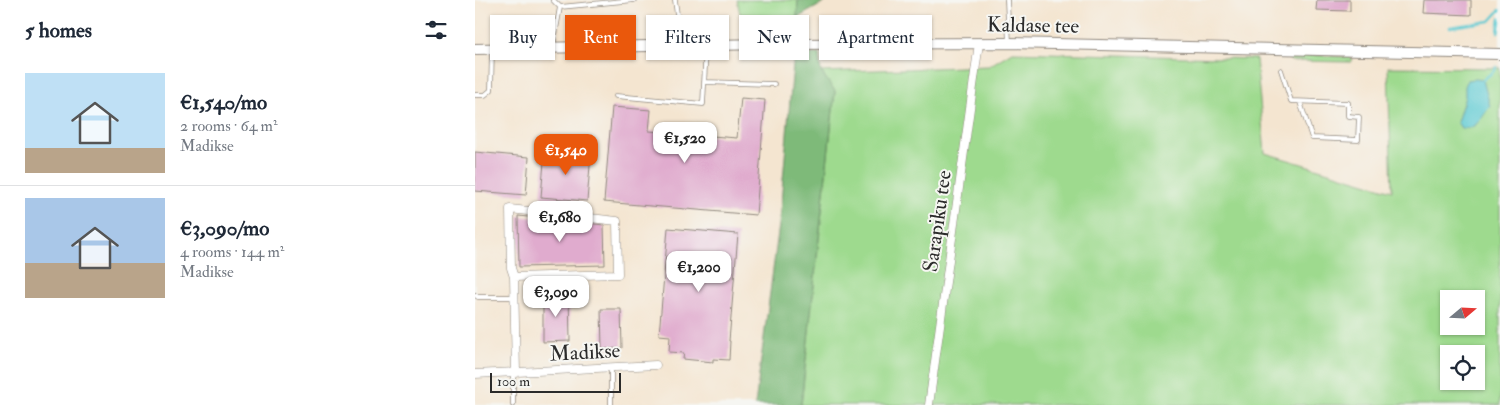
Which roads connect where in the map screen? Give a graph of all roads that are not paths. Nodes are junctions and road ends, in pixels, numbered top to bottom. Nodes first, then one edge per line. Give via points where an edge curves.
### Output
1 (553, 0) edge
2 (633, 0) edge
3 (675, 0) edge
4 (1007, 0) edge
5 (560, 7) junction
6 (677, 15) edge
7 (555, 36) edge
8 (979, 43) junction
9 (1009, 43) junction
10 (809, 44) edge
11 (646, 47) edge
12 (555, 48) edge
13 (475, 49) edge
14 (490, 49) edge
15 (1500, 54) edge
16 (492, 60) edge
17 (705, 60) edge
18 (1281, 70) dead end
19 (704, 82) junction
20 (774, 84) dead end
21 (475, 95) edge
22 (616, 96) dead end
23 (1300, 102) junction
24 (515, 277) junction
25 (475, 295) edge
26 (515, 297) junction
27 (656, 365) dead end
28 (611, 368) junction
29 (514, 373) junction
30 (475, 374) edge
31 (513, 405) edge
32 (611, 405) edge
33 (929, 405) edge

1 - 5 lane
2 - 5 lane
3 - 6 lane
4 - 9 lane
5 - 7 lane
8 - 9 street, Kaldase tee
8 - 10 street, Kaldase tee
8 - 33 street, Sarapiku tee
9 - 15 street, Kaldase tee
11 - 12 street, Kaldase tee
13 - 14 street, Kaldase tee
16 - 21 lane via 491,90 485,95
17 - 19 lane
18 - 23 lane via 1291,101
19 - 20 lane
19 - 22 lane via 703,104
23 - 23 lane via 1348,103 1348,116 1359,118 1357,140 1312,138
24 - 24 street via 618,274 617,221 510,209 511,268
24 - 26 street
25 - 26 lane
26 - 29 street
27 - 28 street, Madikse
28 - 29 street, Madikse
28 - 32 lane
29 - 30 street, Madikse
29 - 31 lane

